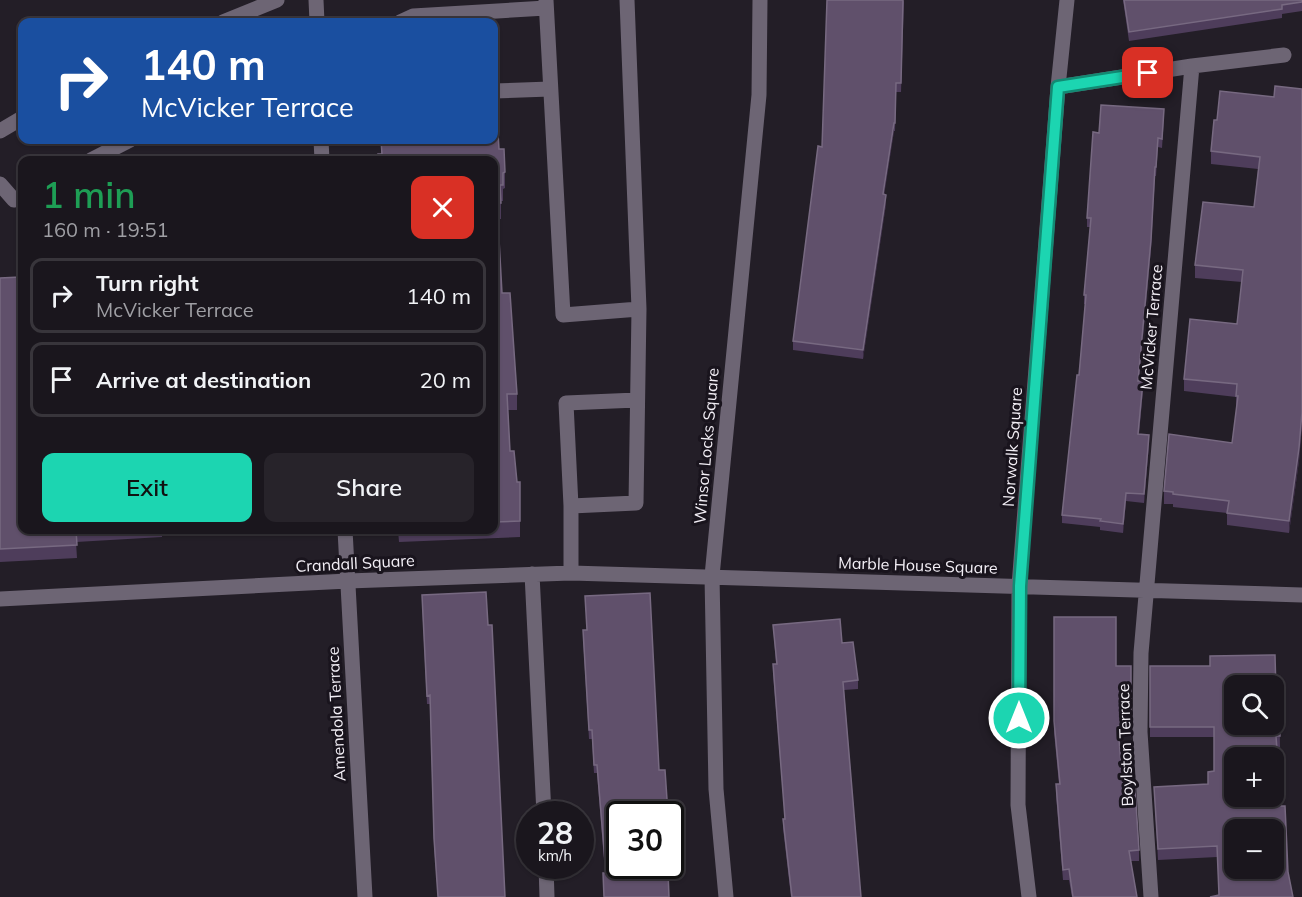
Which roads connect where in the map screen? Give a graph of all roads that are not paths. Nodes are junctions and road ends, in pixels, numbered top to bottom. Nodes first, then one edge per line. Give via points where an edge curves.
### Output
1 (277, 0) edge
2 (316, 0) edge
3 (627, 0) edge
4 (760, 0) edge
5 (1067, 0) edge
6 (546, 4) edge
7 (233, 18) edge
8 (317, 18) edge
9 (409, 18) edge
10 (1284, 55) dead end
11 (1192, 66) junction
12 (1058, 87) junction
13 (550, 88) junction
14 (498, 91) edge
15 (18, 120) edge
16 (0, 131) edge
17 (122, 144) edge
18 (99, 156) edge
19 (0, 184) edge
20 (18, 198) edge
21 (639, 309) junction
22 (637, 400) junction
23 (571, 506) junction
24 (345, 534) edge
25 (571, 573) junction
26 (532, 574) junction
27 (712, 576) junction
28 (348, 581) junction
29 (1020, 586) junction
30 (1146, 591) junction
31 (1302, 595) edge
32 (0, 599) edge
33 (543, 801) edge
34 (546, 879) edge
35 (365, 897) edge
36 (547, 897) edge
37 (726, 897) edge
38 (1029, 897) edge
39 (1151, 897) edge

1 - 7 street
2 - 8 street
3 - 21 street
4 - 27 street, Winsor Locks Square via 759,95
5 - 12 street, Norwalk Square
6 - 9 street
6 - 13 street
10 - 11 street
11 - 12 street
11 - 30 street, McVicker Terrace
12 - 29 street, Norwalk Square
13 - 14 street
13 - 21 street via 563,315
15 - 16 street
17 - 18 street
19 - 20 street via 14,200
21 - 22 street
22 - 23 street via 636,503
22 - 23 street via 566,403
23 - 25 street
24 - 28 street, Amendola Terrace
25 - 26 street, Crandall Square
25 - 27 street, Crandall Square
26 - 28 street, Crandall Square
26 - 33 street
27 - 29 street, Marble House Square
27 - 37 street, Winsor Locks Square via 716,789
28 - 32 street, Crandall Square
28 - 35 street, Amendola Terrace
29 - 30 street, Marble House Square
29 - 38 street, Norwalk Square via 1018,805
30 - 31 street, Marble House Square
30 - 39 street, Boylston Terrace via 1140,732
34 - 36 street

